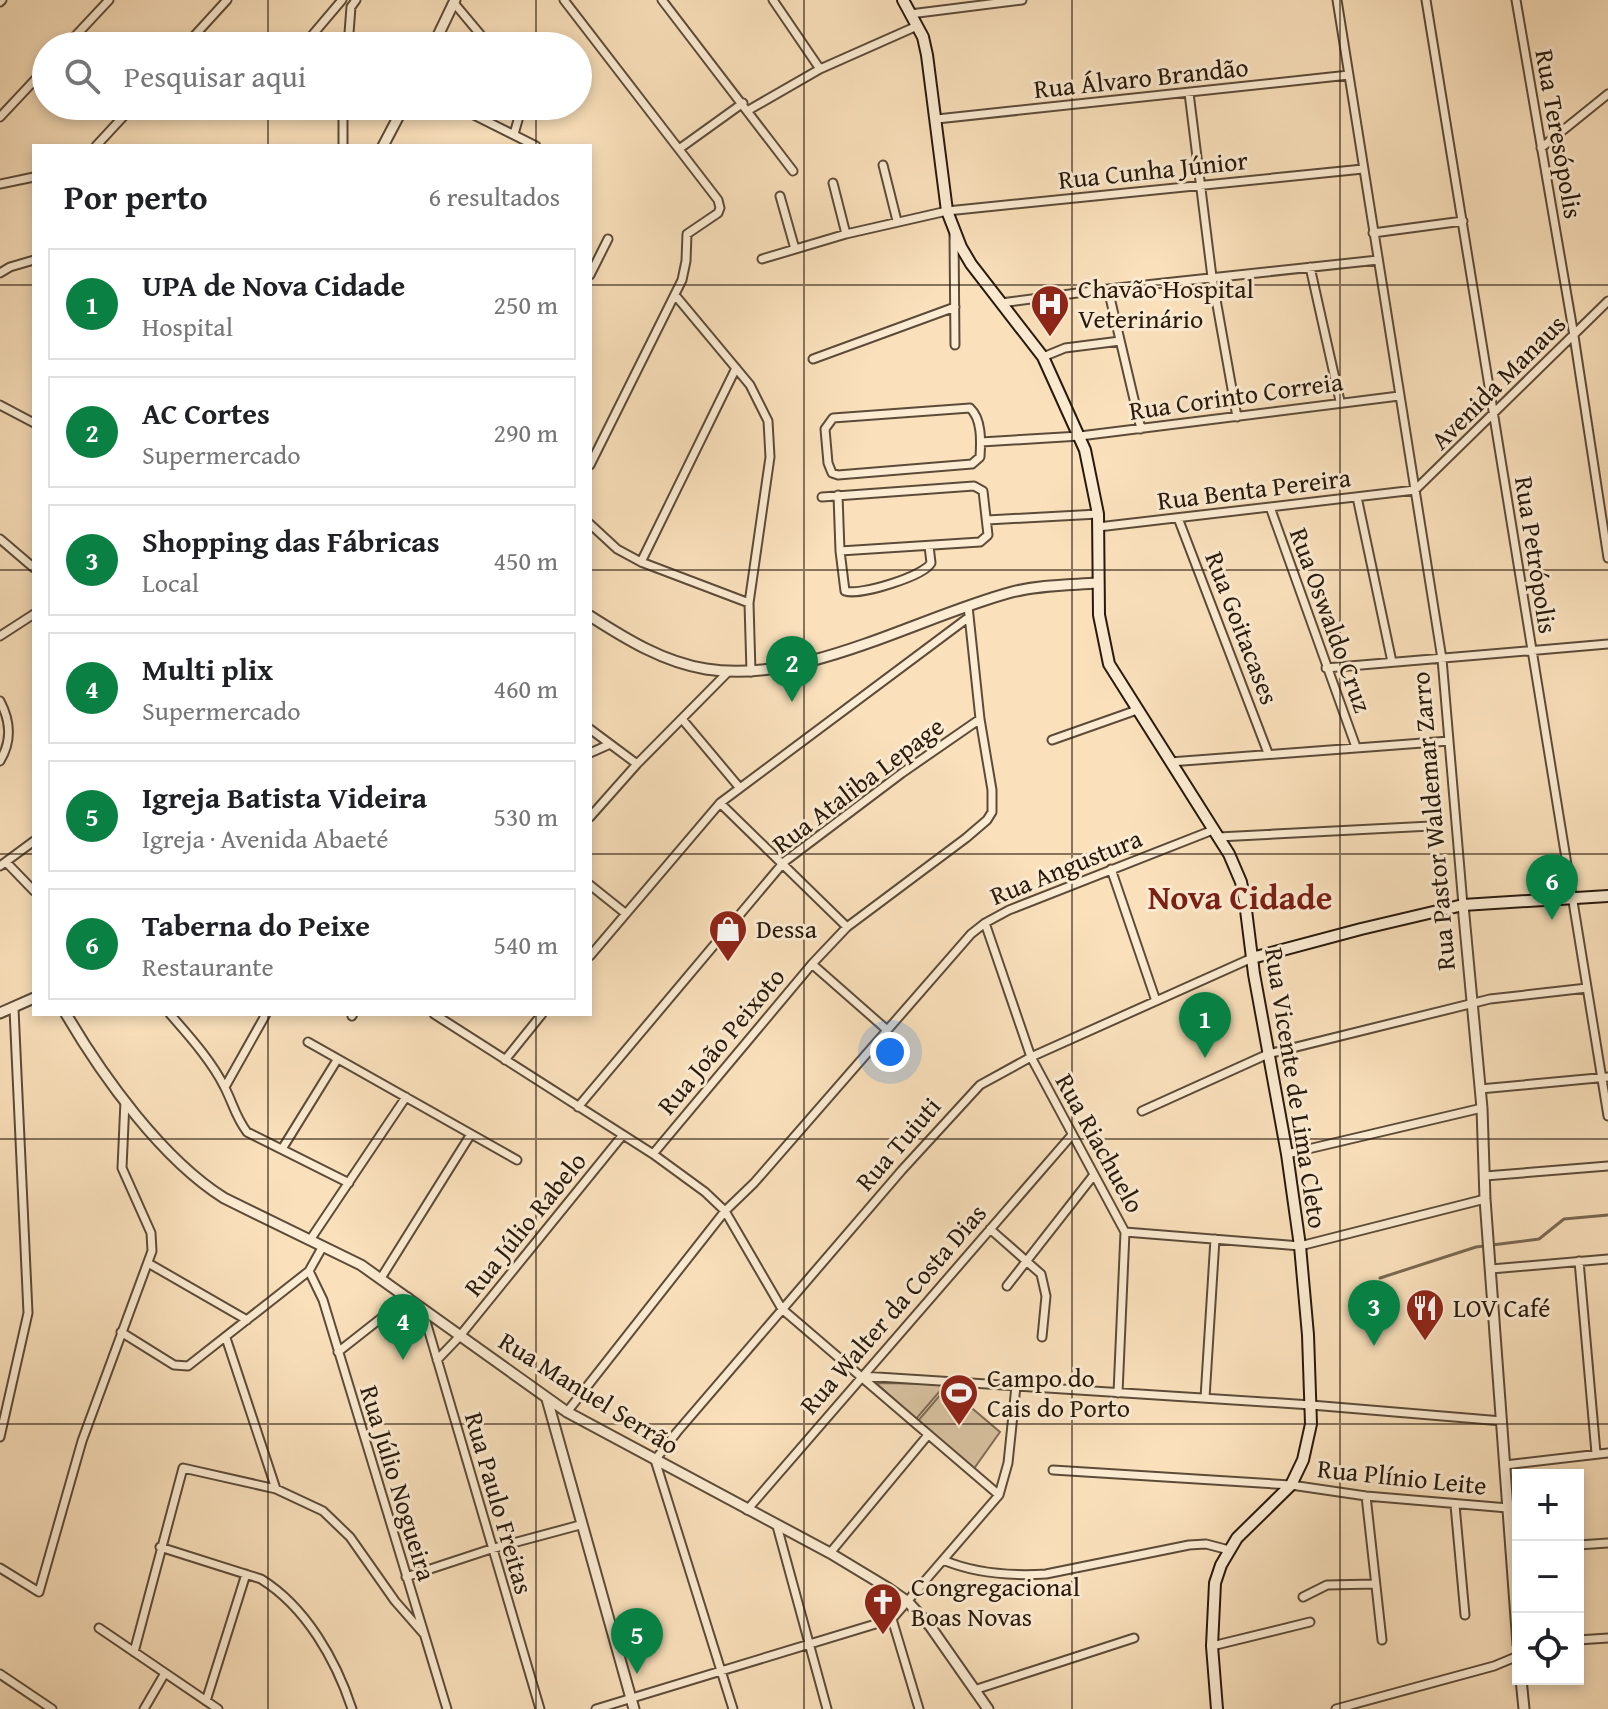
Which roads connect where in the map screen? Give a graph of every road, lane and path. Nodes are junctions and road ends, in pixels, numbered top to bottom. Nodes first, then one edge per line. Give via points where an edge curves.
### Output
1 (109, 0) edge
2 (227, 0) edge
3 (341, 0) edge
4 (564, 0) edge
5 (662, 0) edge
6 (773, 0) edge
7 (903, 0) edge
8 (1022, 0) edge
9 (1337, 0) edge
10 (1426, 0) edge
11 (1516, 0) edge
12 (455, 1) edge
13 (354, 4) edge
14 (910, 14) junction
15 (917, 26) junction
16 (79, 32) edge
17 (198, 32) edge
18 (315, 32) edge
19 (350, 32) edge
20 (440, 32) edge
21 (479, 32) edge
22 (589, 32) edge
23 (592, 36) edge
24 (820, 69) junction
25 (1349, 75) junction
26 (32, 83) edge
27 (1189, 93) junction
28 (1608, 94) edge
29 (745, 107) junction
30 (0, 117) edge
31 (937, 119) junction
32 (120, 120) edge
33 (342, 120) edge
34 (397, 120) edge
35 (485, 120) edge
36 (518, 120) edge
37 (514, 134) junction
38 (98, 144) edge
39 (343, 144) edge
40 (384, 144) edge
41 (532, 144) edge
42 (1541, 148) junction
43 (679, 149) junction
44 (883, 165) dead end
45 (1363, 169) junction
46 (793, 171) dead end
47 (32, 177) edge
48 (833, 183) dead end
49 (0, 184) edge
50 (1200, 185) junction
51 (780, 196) dead end
52 (947, 211) junction
53 (897, 221) junction
54 (1463, 221) junction
55 (954, 232) junction
56 (1373, 233) junction
57 (846, 234) junction
58 (608, 239) dead end
59 (795, 249) junction
60 (762, 259) dead end
61 (1378, 260) junction
62 (32, 261) edge
63 (1310, 267) junction
64 (592, 271) edge
65 (0, 273) edge
66 (1212, 277) junction
67 (1108, 289) junction
68 (675, 295) junction
69 (1608, 301) edge
70 (1001, 303) junction
71 (955, 307) junction
72 (1574, 336) junction
73 (1120, 341) junction
74 (955, 345) dead end
75 (1043, 357) junction
76 (813, 359) dead end
77 (736, 368) junction
78 (1399, 396) junction
79 (1340, 401) junction
80 (0, 405) edge
81 (1494, 413) junction
82 (1237, 417) junction
83 (32, 422) edge
84 (1141, 429) junction
85 (1080, 436) junction
86 (981, 442) junction
87 (592, 461) edge
88 (1415, 490) junction
89 (838, 495) junction
90 (822, 497) dead end
91 (1357, 497) junction
92 (1270, 507) junction
93 (1098, 514) junction
94 (1178, 518) junction
95 (987, 520) junction
96 (592, 526) edge
97 (1098, 527) junction
98 (0, 539) edge
99 (929, 546) junction
100 (840, 551) junction
101 (1608, 558) edge
102 (641, 562) junction
103 (32, 566) edge
104 (1097, 583) junction
105 (749, 603) junction
106 (968, 606) junction
107 (32, 615) edge
108 (592, 617) edge
109 (969, 617) junction
110 (0, 636) edge
111 (1608, 644) edge
112 (1531, 651) junction
113 (1442, 659) junction
114 (1392, 662) junction
115 (1326, 668) junction
116 (728, 672) junction
117 (751, 672) junction
118 (0, 701) edge
119 (1137, 710) junction
120 (682, 719) junction
121 (980, 719) junction
122 (592, 731) edge
123 (1052, 740) dead end
124 (1449, 741) junction
125 (608, 745) junction
126 (1356, 747) junction
127 (592, 752) edge
128 (1268, 753) junction
129 (0, 761) edge
130 (1170, 762) junction
131 (637, 764) junction
132 (739, 787) junction
133 (720, 803) junction
134 (592, 815) edge
135 (1431, 826) dead end
136 (1215, 834) junction
137 (32, 842) edge
138 (784, 862) junction
139 (3, 864) edge
140 (1111, 869) junction
141 (592, 887) edge
142 (32, 889) edge
143 (1608, 896) edge
144 (1571, 899) junction
145 (1463, 905) junction
146 (625, 913) junction
147 (985, 923) junction
148 (847, 927) junction
149 (592, 954) edge
150 (1252, 958) junction
151 (812, 964) junction
152 (1587, 988) junction
153 (32, 999) edge
154 (1156, 1001) junction
155 (1471, 1004) junction
156 (14, 1009) junction
157 (0, 1013) edge
158 (67, 1016) edge
159 (172, 1016) edge
160 (265, 1016) edge
161 (438, 1016) edge
162 (540, 1016) edge
163 (886, 1029) junction
164 (308, 1042) dead end
165 (1268, 1054) junction
166 (1031, 1057) junction
167 (337, 1060) junction
168 (505, 1060) junction
169 (1605, 1077) edge
170 (225, 1087) junction
171 (1480, 1089) junction
172 (406, 1097) junction
173 (125, 1101) junction
174 (578, 1107) junction
175 (1482, 1108) junction
176 (1142, 1111) dead end
177 (1608, 1116) edge
178 (471, 1134) junction
179 (622, 1136) junction
180 (1071, 1136) junction
181 (282, 1149) junction
182 (653, 1154) junction
183 (1287, 1154) junction
184 (517, 1160) dead end
185 (1608, 1166) edge
186 (1093, 1176) junction
187 (1485, 1176) junction
188 (349, 1183) junction
189 (1485, 1199) junction
190 (725, 1211) junction
191 (990, 1229) junction
192 (1125, 1232) junction
193 (1215, 1239) junction
194 (310, 1240) junction
195 (323, 1246) junction
196 (1300, 1246) junction
197 (1608, 1259) edge
198 (1026, 1261) junction
199 (1579, 1261) junction
200 (148, 1263) junction
201 (1491, 1269) junction
202 (309, 1271) junction
203 (381, 1278) junction
204 (1007, 1286) dead end
205 (408, 1297) junction
206 (422, 1308) junction
207 (782, 1309) junction
208 (247, 1320) junction
209 (121, 1332) junction
210 (459, 1337) junction
211 (1042, 1337) dead end
212 (226, 1338) junction
213 (338, 1352) junction
214 (437, 1360) junction
215 (860, 1376) junction
216 (1016, 1386) junction
217 (1118, 1393) junction
218 (1205, 1398) junction
219 (547, 1399) junction
220 (1311, 1405) junction
221 (567, 1412) junction
222 (1502, 1421) junction
223 (928, 1435) junction
224 (0, 1437) edge
225 (1596, 1453) junction
226 (1608, 1453) edge
227 (655, 1460) junction
228 (1505, 1465) junction
229 (1053, 1470) dead end
230 (1291, 1485) junction
231 (276, 1489) junction
232 (999, 1495) junction
233 (1366, 1496) junction
234 (1455, 1505) junction
235 (1508, 1508) junction
236 (747, 1510) junction
237 (580, 1525) junction
238 (777, 1526) junction
239 (1513, 1541) edge
240 (1608, 1543) edge
241 (1584, 1545) edge
242 (160, 1547) junction
243 (491, 1549) junction
244 (1229, 1550) junction
245 (830, 1553) junction
246 (943, 1560) junction
247 (0, 1568) edge
248 (246, 1574) junction
249 (406, 1577) junction
250 (1375, 1584) junction
251 (1303, 1597) dead end
252 (908, 1602) junction
253 (1465, 1615) dead end
254 (892, 1619) junction
255 (1310, 1622) dead end
256 (99, 1628) dead end
257 (423, 1633) junction
258 (1134, 1638) dead end
259 (1608, 1638) edge
260 (1382, 1640) dead end
261 (1584, 1640) edge
262 (809, 1646) junction
263 (1212, 1646) junction
264 (134, 1652) junction
265 (1512, 1658) edge
266 (722, 1672) junction
267 (165, 1673) junction
268 (0, 1674) edge
269 (1522, 1685) edge
270 (974, 1690) junction
271 (631, 1698) junction
272 (206, 1701) junction
273 (52, 1709) edge
274 (144, 1709) edge
275 (218, 1709) edge
276 (352, 1709) edge
277 (447, 1709) edge
278 (540, 1709) edge
279 (596, 1709) edge
280 (634, 1709) edge
281 (733, 1709) edge
282 (827, 1709) edge
283 (919, 1709) edge
284 (988, 1709) edge
285 (1217, 1709) edge
286 (1336, 1709) edge
287 (1524, 1709) edge

1 - 16 street
2 - 17 street
3 - 13 street
3 - 18 street
4 - 22 street
5 - 29 street
6 - 24 street
7 - 14 main road, Rua Vicente de Lima Cleto
8 - 14 street
9 - 25 street, Rua Pastor Waldemar Zarro
10 - 54 street, Rua Petrópolis
11 - 42 street, Rua Teresópolis
12 - 20 street
12 - 21 street
13 - 19 street
14 - 15 main road, Rua Vicente de Lima Cleto
15 - 24 street
15 - 31 main road, Rua Vicente de Lima Cleto
23 - 43 street
24 - 29 street
25 - 27 street, Rua Álvaro Brandão
25 - 45 street, Rua Pastor Waldemar Zarro
26 - 30 street
27 - 31 street, Rua Álvaro Brandão
27 - 50 street
28 - 42 street
29 - 43 street
29 - 46 street
31 - 52 main road, Rua Vicente de Lima Cleto
32 - 38 street
33 - 39 street
34 - 40 street
35 - 37 street
36 - 37 street
37 - 41 street
42 - 72 street, Rua Teresópolis
43 - 68 street via 720,204 718,213 687,234 685,269
44 - 53 street
45 - 50 street, Rua Cunha Júnior
45 - 56 street, Rua Pastor Waldemar Zarro
47 - 49 street
48 - 57 street
50 - 52 street, Rua Cunha Júnior
50 - 66 street
51 - 59 street
52 - 53 street, Rua Cunha Júnior
52 - 55 main road, Rua Vicente de Lima Cleto
53 - 57 street, Rua Cunha Júnior
54 - 56 street
54 - 81 street, Rua Petrópolis
55 - 70 main road, Rua Vicente de Lima Cleto
55 - 71 street
56 - 61 street, Rua Pastor Waldemar Zarro
57 - 59 street, Rua Cunha Júnior
58 - 64 street
59 - 60 street, Rua Cunha Júnior
61 - 63 street
61 - 78 street, Rua Pastor Waldemar Zarro
62 - 65 street
63 - 66 street
63 - 79 street
66 - 67 street
66 - 82 street
67 - 70 street
67 - 73 street
68 - 77 street
68 - 87 street
69 - 72 street, Avenida Manaus
70 - 75 main road, Rua Vicente de Lima Cleto
71 - 74 street
71 - 76 street
72 - 81 street, Avenida Manaus
72 - 101 street, Rua Teresópolis
73 - 75 street via 1065,348
73 - 84 street
75 - 85 main road, Rua Vicente de Lima Cleto
77 - 102 street
77 - 105 street via 762,404 771,438
78 - 79 street, Rua Corinto Correia
78 - 88 street, Rua Pastor Waldemar Zarro
79 - 82 street, Rua Corinto Correia
80 - 83 street
81 - 88 street, Avenida Manaus
81 - 112 street, Rua Petrópolis
82 - 84 street, Rua Corinto Correia
84 - 85 street, Rua Corinto Correia
85 - 86 street, Rua Corinto Correia
85 - 93 main road, Rua Vicente de Lima Cleto
86 - 86 street via 970,408 839,416 825,429 828,463 838,475 972,464 980,457
88 - 91 street, Rua Benta Pereira
88 - 113 street, Rua Pastor Waldemar Zarro
89 - 90 street
89 - 95 street via 978,486
89 - 100 street
91 - 92 street, Rua Benta Pereira
91 - 114 street
92 - 94 street, Rua Benta Pereira
92 - 115 street, Rua Oswaldo Cruz
93 - 95 street
93 - 97 main road, Rua Vicente de Lima Cleto
94 - 97 street, Rua Benta Pereira
94 - 128 street, Rua Goitacases
95 - 99 street via 988,535 980,542
96 - 102 street
97 - 104 main road, Rua Vicente de Lima Cleto
98 - 103 street
99 - 100 street
99 - 100 street via 928,569 853,593 844,588
102 - 105 street
104 - 106 street via 1030,589
104 - 119 main road, Rua Vicente de Lima Cleto via 1109,664
105 - 117 street
106 - 109 street, Rua João Peixoto
106 - 117 street via 829,655
107 - 110 street
108 - 116 street via 686,665
109 - 121 street, Rua João Peixoto
109 - 132 street
111 - 112 street
112 - 113 street
112 - 144 street, Rua Petrópolis
113 - 114 street
113 - 124 street, Rua Pastor Waldemar Zarro
114 - 115 street
115 - 126 street, Rua Oswaldo Cruz
116 - 117 street
116 - 120 street
118 - 129 street via 9,740
119 - 123 street
119 - 130 main road, Rua Vicente de Lima Cleto
120 - 131 street
120 - 132 street
121 - 138 street, Rua Ataliba Lepage
121 - 148 street, Rua João Peixoto via 993,803 987,820
122 - 125 street
124 - 126 street
124 - 145 street, Rua Pastor Waldemar Zarro
125 - 127 street
125 - 131 street
126 - 128 street
128 - 130 street
130 - 136 main road, Rua Vicente de Lima Cleto
131 - 134 street
132 - 133 street
133 - 138 street
133 - 146 street
135 - 136 street, Rua Angustura
136 - 140 street, Rua Angustura
136 - 150 main road, Rua Vicente de Lima Cleto via 1241,882
137 - 139 street
138 - 148 street
138 - 174 street, Rua Ataliba Lepage
139 - 142 street
140 - 147 street, Rua Angustura
140 - 154 street
141 - 146 street
143 - 144 main road
144 - 145 main road
144 - 152 street, Rua Petrópolis
145 - 150 main road
145 - 155 street, Rua Pastor Waldemar Zarro
146 - 149 street
147 - 163 street, Rua Angustura
147 - 166 street, Rua Riachuelo
148 - 151 street, Rua João Peixoto
150 - 154 street, Rua Tuiuti
150 - 165 main road, Rua Vicente de Lima Cleto
151 - 163 street
151 - 182 street, Rua João Peixoto
152 - 155 street
152 - 169 street, Rua Petrópolis
153 - 156 street
154 - 166 street, Rua Tuiuti
155 - 165 street
155 - 171 street, Rua Pastor Waldemar Zarro
156 - 157 street
156 - 224 street via 28,1313
158 - 173 street, Rua Manuel Serrão
159 - 170 street
160 - 170 street
161 - 168 street
162 - 168 street
163 - 190 street, Rua Angustura
164 - 167 street
165 - 176 street
165 - 183 main road, Rua Vicente de Lima Cleto
166 - 180 street, Rua Riachuelo
166 - 207 street, Rua Tuiuti via 991,1077 965,1098
167 - 172 street
167 - 181 street
168 - 174 street
169 - 171 street
169 - 177 street, Rua Petrópolis
170 - 181 street via 247,1132
171 - 175 street, Rua Pastor Waldemar Zarro
172 - 178 street
172 - 188 street
173 - 194 street, Rua Manuel Serrão via 205,1186
173 - 200 street via 122,1168 151,1233
174 - 179 street
175 - 183 street
175 - 187 street, Rua Pastor Waldemar Zarro
178 - 184 street
178 - 203 street
179 - 182 street
179 - 210 street, Rua Júlio Rabelo
180 - 186 street, Rua Riachuelo
180 - 191 street, Rua Walter da Costa Dias
181 - 188 street
182 - 190 street
183 - 196 main road, Rua Vicente de Lima Cleto
185 - 187 street
186 - 192 street, Rua Riachuelo
186 - 198 street
187 - 189 street, Rua Pastor Waldemar Zarro
188 - 194 street
189 - 196 street
189 - 201 street, Rua Pastor Waldemar Zarro
190 - 207 street
190 - 221 street, Rua Angustura
191 - 198 street
191 - 215 street, Rua Walter da Costa Dias
192 - 193 street
192 - 217 street, Rua Riachuelo
193 - 196 street
193 - 218 street
194 - 195 street, Rua Manuel Serrão
195 - 202 street
195 - 203 street, Rua Manuel Serrão
196 - 220 main road, Rua Vicente de Lima Cleto
197 - 199 street
198 - 204 street
198 - 211 street via 1041,1274 1045,1286
199 - 201 street
199 - 225 street
200 - 208 street
200 - 209 street
201 - 222 street, Rua Pastor Waldemar Zarro
202 - 208 street
202 - 213 street, Rua Júlio Nogueira
203 - 205 street, Rua Manuel Serrão
205 - 206 street, Rua Manuel Serrão
205 - 213 street
206 - 210 street, Rua Manuel Serrão
206 - 214 street, Rua Paulo Freitas
207 - 215 street
207 - 227 street, Rua Tuiuti
208 - 212 street
209 - 212 street via 181,1367
209 - 247 street via 82,1441 39,1592
210 - 214 street, Rua Júlio Rabelo
210 - 219 street, Rua Manuel Serrão
212 - 231 street
213 - 249 street, Rua Júlio Nogueira
214 - 243 street, Rua Paulo Freitas
215 - 216 street
215 - 223 street
215 - 236 street, Rua Walter da Costa Dias
216 - 217 street
216 - 232 street
217 - 218 street
218 - 220 street
219 - 221 street, Rua Manuel Serrão
219 - 237 street
220 - 222 street
220 - 230 main road, Rua Vicente de Lima Cleto via 1308,1443
221 - 227 street, Rua Manuel Serrão
222 - 228 street, Rua Pastor Waldemar Zarro
223 - 232 street
223 - 245 street
225 - 226 street
225 - 228 street
227 - 236 street, Rua Manuel Serrão
227 - 266 street
228 - 235 street, Rua Pastor Waldemar Zarro
229 - 230 street, Rua Plínio Leite
230 - 233 street, Rua Plínio Leite
230 - 244 main road, Rua Vicente de Lima Cleto
231 - 242 street via 183,1468
231 - 257 street via 335,1521
232 - 246 street
233 - 234 street, Rua Plínio Leite
233 - 250 street
234 - 235 street, Rua Plínio Leite
234 - 253 street
235 - 239 street, Rua Pastor Waldemar Zarro
236 - 238 street, Rua Manuel Serrão
237 - 243 street
237 - 271 street
238 - 245 street, Rua Manuel Serrão
238 - 262 street
240 - 241 street
242 - 248 street
242 - 264 street
243 - 249 street
243 - 278 street, Rua Paulo Freitas
244 - 246 street via 1189,1545 1028,1575
244 - 263 main road, Rua Vicente de Lima Cleto via 1215,1583
245 - 252 street, Rua Manuel Serrão
246 - 252 street
248 - 272 street
248 - 276 street via 275,1587 310,1627 336,1668
249 - 257 street, Rua Júlio Nogueira
250 - 251 street via 1327,1585
250 - 260 street
252 - 254 street
252 - 270 street, Rua Manuel Serrão
254 - 262 street
254 - 283 street
255 - 263 street
256 - 264 street
257 - 277 street, Rua Júlio Nogueira
258 - 270 street
259 - 261 street
262 - 266 street
262 - 282 street
263 - 285 main road, Rua Vicente de Lima Cleto
264 - 267 street
265 - 286 street
266 - 271 street
266 - 281 street
267 - 272 street
267 - 274 street
268 - 273 street
269 - 287 street
270 - 284 street, Rua Manuel Serrão
271 - 279 street
271 - 280 street
272 - 275 street

